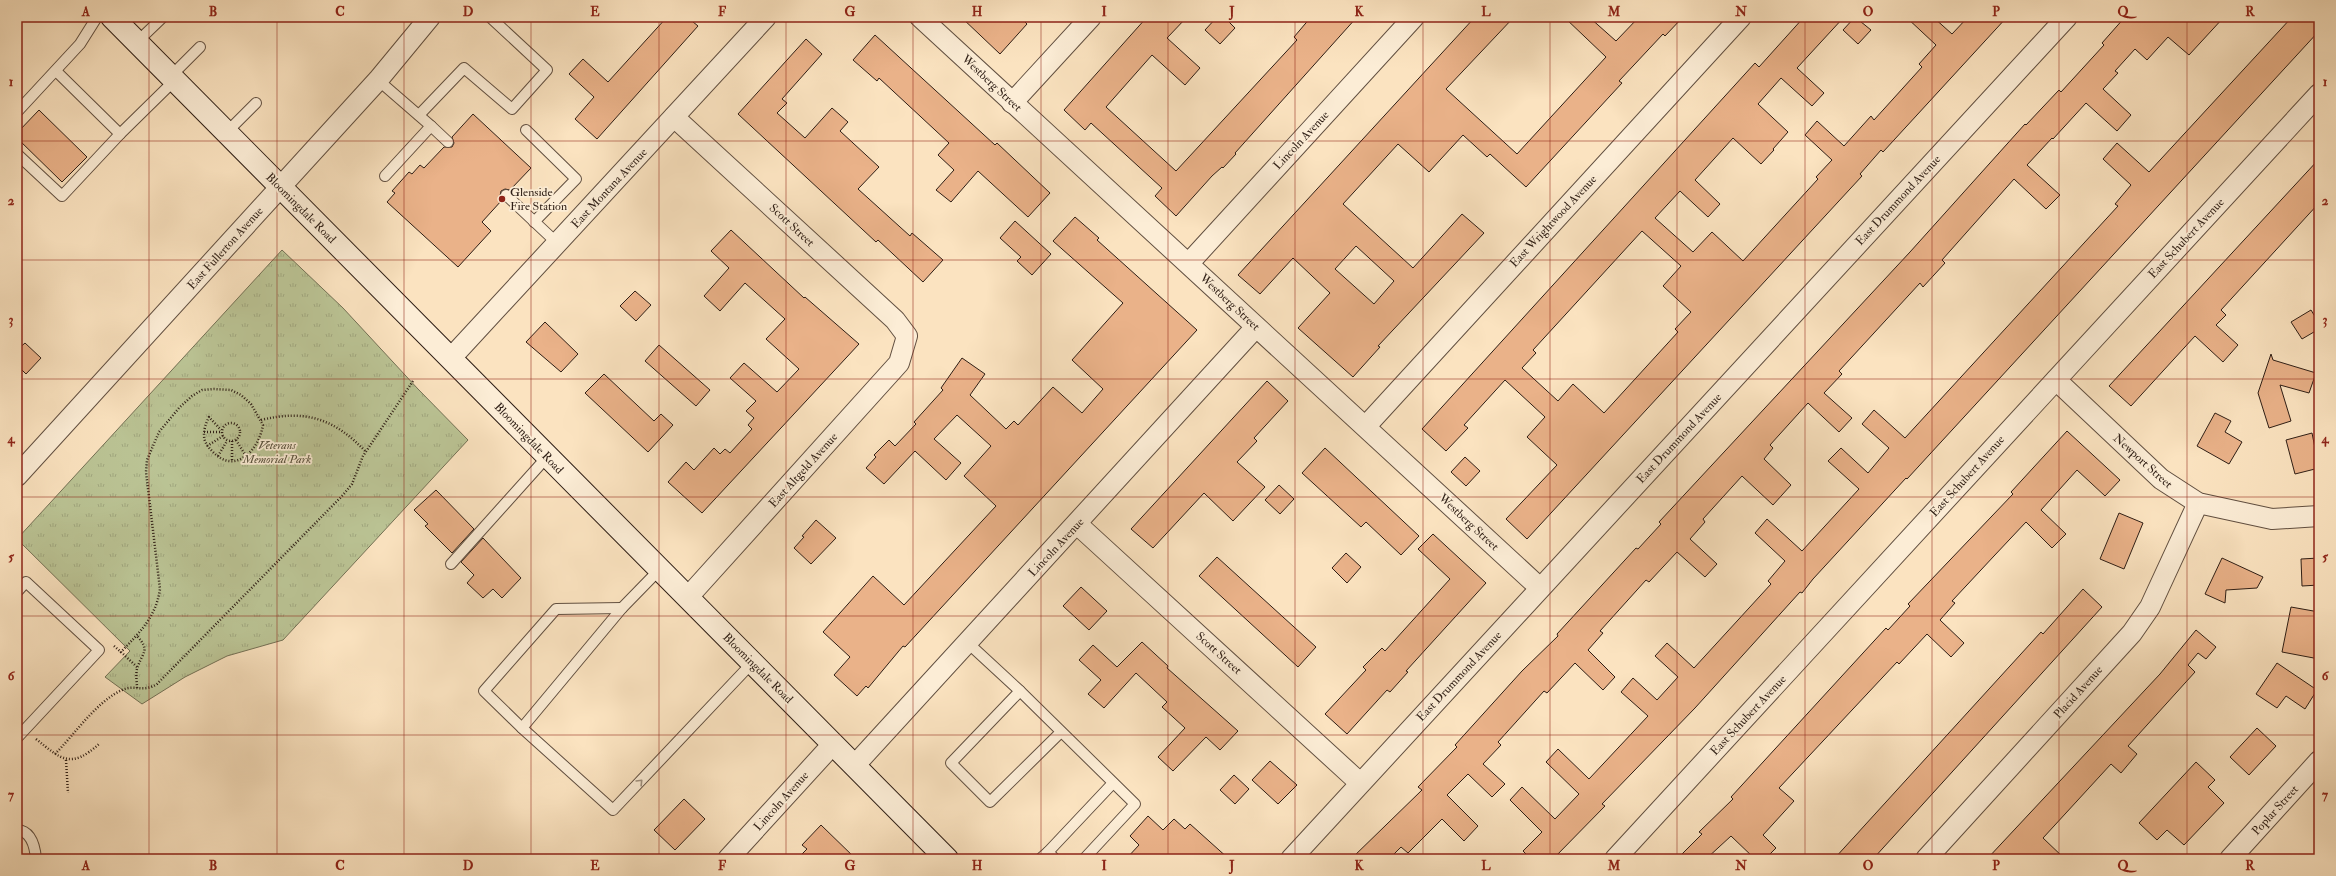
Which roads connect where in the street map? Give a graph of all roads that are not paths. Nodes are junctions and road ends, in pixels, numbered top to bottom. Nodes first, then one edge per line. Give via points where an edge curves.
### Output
1 (97, 17) edge
2 (112, 17) edge
3 (163, 17) edge
4 (430, 17) edge
5 (490, 17) edge
6 (766, 17) edge
7 (920, 17) edge
8 (1091, 17) edge
9 (1414, 17) edge
10 (1741, 17) edge
11 (2067, 17) edge
12 (138, 42) junction
13 (200, 47) dead end
14 (56, 71) junction
15 (173, 78) junction
16 (378, 80) junction
17 (2319, 94) edge
18 (256, 103) dead end
19 (1012, 103) junction
20 (17, 112) edge
21 (419, 115) junction
22 (674, 117) junction
23 (431, 126) junction
24 (526, 130) dead end
25 (226, 133) junction
26 (120, 134) junction
27 (448, 142) dead end
28 (17, 154) edge
29 (385, 176) dead end
30 (281, 188) junction
31 (506, 195) dead end
32 (534, 222) junction
33 (558, 243) junction
34 (1188, 263) junction
35 (1256, 327) junction
36 (907, 336) joint
37 (451, 358) junction
38 (2056, 380) junction
39 (1366, 426) junction
40 (547, 457) junction
41 (17, 476) edge
42 (2198, 503) junction
43 (2319, 516) edge
44 (1077, 524) junction
45 (451, 564) dead end
46 (660, 569) junction
47 (1540, 588) junction
48 (17, 592) edge
49 (688, 598) junction
50 (622, 608) junction
51 (968, 643) junction
52 (752, 663) junction
53 (1020, 691) junction
54 (522, 728) junction
55 (1062, 732) junction
56 (17, 738) edge
57 (833, 744) junction
58 (2319, 761) edge
59 (855, 766) junction
60 (1360, 782) junction
61 (1113, 783) junction
62 (17, 830) edge
63 (1048, 852) junction
64 (36, 859) edge
65 (728, 859) edge
66 (947, 859) edge
67 (1040, 859) edge
68 (1055, 859) edge
69 (1084, 859) edge
70 (1291, 859) edge
71 (1615, 859) edge
72 (1926, 859) edge
73 (2230, 859) edge

1 - 14 lane via 80,44
2 - 12 main road, Bloomingdale Road
3 - 12 lane
4 - 16 street, East Fullerton Avenue
5 - 21 lane via 547,70 512,109 464,68
6 - 22 street, East Montana Avenue
7 - 19 street, Westberg Street
8 - 19 street
9 - 34 street, Lincoln Avenue
10 - 39 street, East Wrightwood Avenue
11 - 47 street, East Drummond Avenue
12 - 15 main road, Bloomingdale Road
13 - 15 lane
14 - 20 lane
14 - 26 lane
15 - 25 main road, Bloomingdale Road
15 - 26 lane
16 - 21 lane
16 - 30 street, East Fullerton Avenue
17 - 38 street, East Schubert Avenue
18 - 25 lane
19 - 34 street, Westberg Street
21 - 23 lane
22 - 33 street, East Montana Avenue
22 - 36 street, Scott Street via 895,320
23 - 27 lane
23 - 29 lane
24 - 32 lane via 576,178
25 - 30 main road, Bloomingdale Road
26 - 28 lane via 62,196
30 - 37 main road, Bloomingdale Road
30 - 41 street, East Fullerton Avenue
31 - 32 lane
32 - 33 lane
33 - 37 street, East Montana Avenue
34 - 35 street, Westberg Street
35 - 39 street, Westberg Street
35 - 44 street, Lincoln Avenue
36 - 49 street, East Altgeld Avenue via 899,364
37 - 40 main road, Bloomingdale Road
38 - 42 street, Newport Street via 2161,479
38 - 71 street, East Schubert Avenue
39 - 47 street, Westberg Street
40 - 45 lane
40 - 46 main road, Bloomingdale Road
42 - 43 street, Newport Street via 2272,519
42 - 72 street, Placid Avenue via 2150,607 2132,633
44 - 51 street, Lincoln Avenue
44 - 60 street, Scott Street
46 - 49 main road, Bloomingdale Road
46 - 50 lane
47 - 60 street, East Drummond Avenue
48 - 56 lane via 26,582 99,650
49 - 52 main road, Bloomingdale Road
50 - 54 lane
50 - 54 lane via 556,610 484,691
51 - 53 lane
51 - 59 street, Lincoln Avenue
54 -> 52 lane via 613,810
52 - 57 main road, Bloomingdale Road
53 - 55 lane
53 - 55 lane via 951,763 990,802
55 - 61 lane
57 - 59 main road, Bloomingdale Road
57 - 65 street, Lincoln Avenue
58 - 73 street, Poplar Street
59 - 66 main road, Bloomingdale Road
60 - 70 street, East Drummond Avenue
61 - 63 lane
61 - 69 lane via 1135,804
62 - 64 lane via 30,837
63 - 67 lane
63 - 68 lane

